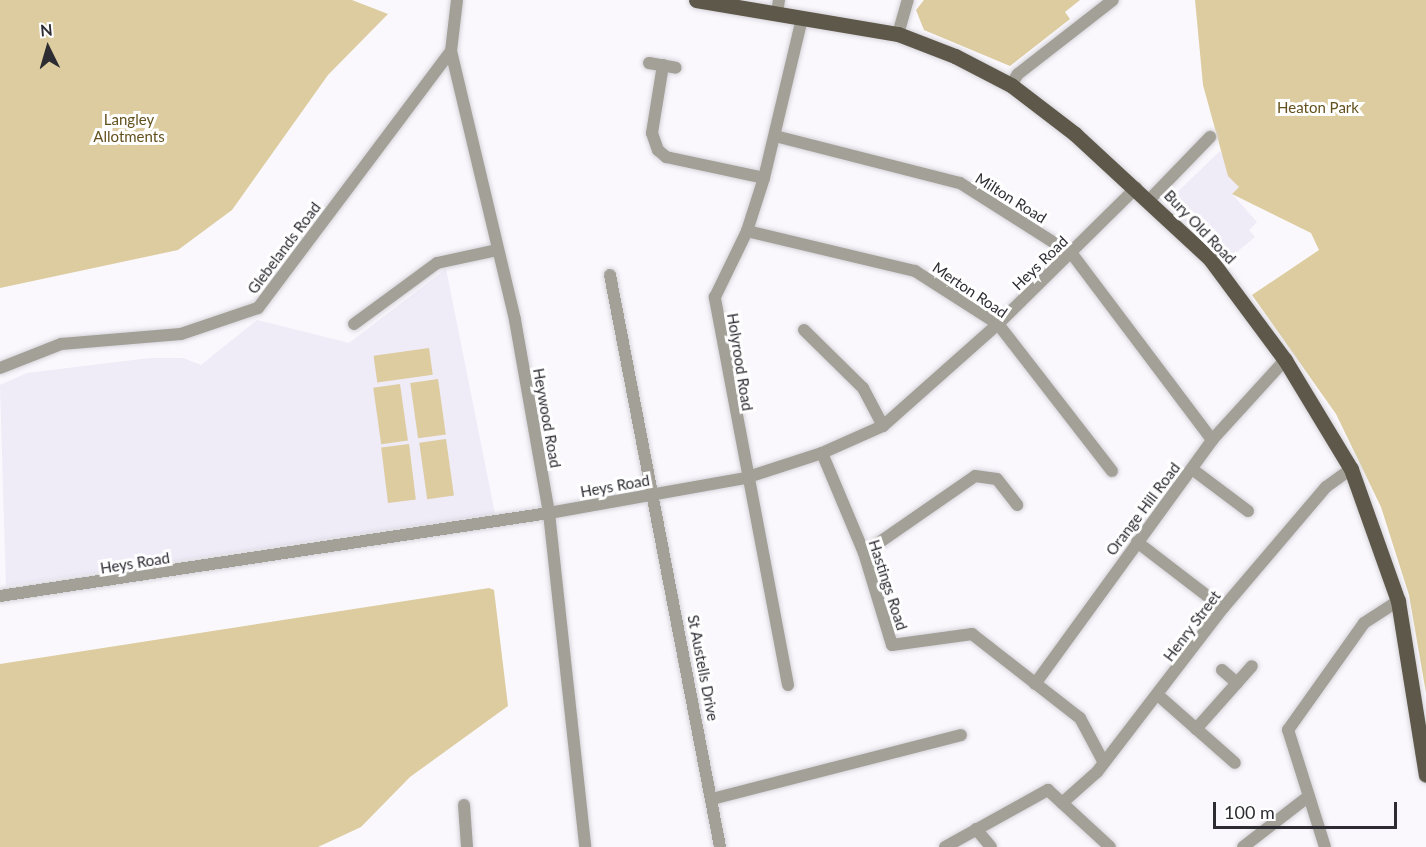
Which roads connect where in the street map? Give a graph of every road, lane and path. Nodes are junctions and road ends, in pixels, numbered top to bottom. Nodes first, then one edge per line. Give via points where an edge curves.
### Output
1 (457, 0) edge
2 (696, 0) edge
3 (909, 0) edge
4 (1113, 0) edge
5 (778, 7) edge
6 (801, 18) junction
7 (898, 34) junction
8 (451, 51) junction
9 (649, 63) dead end
10 (663, 65) junction
11 (676, 68) dead end
12 (1011, 86) junction
13 (775, 136) junction
14 (1210, 137) dead end
15 (764, 177) junction
16 (1136, 188) junction
17 (1149, 200) junction
18 (747, 231) junction
19 (497, 250) junction
20 (1072, 254) junction
21 (610, 275) dead end
22 (354, 324) dead end
23 (998, 324) junction
24 (804, 330) dead end
25 (1284, 360) junction
26 (0, 368) edge
27 (884, 426) junction
28 (1212, 440) junction
29 (822, 453) junction
30 (1192, 469) junction
31 (1351, 469) junction
32 (1112, 471) dead end
33 (745, 478) junction
34 (654, 495) junction
35 (1017, 505) dead end
36 (1248, 511) dead end
37 (549, 513) junction
38 (1137, 542) junction
39 (864, 553) junction
40 (0, 596) edge
41 (1398, 601) junction
42 (1223, 608) junction
43 (1252, 666) dead end
44 (1222, 670) dead end
45 (1237, 683) junction
46 (1035, 684) junction
47 (788, 685) dead end
48 (1159, 696) junction
49 (1196, 729) junction
50 (960, 735) dead end
51 (1103, 761) junction
52 (1235, 763) dead end
53 (1426, 775) edge
54 (1309, 796) junction
55 (712, 799) junction
56 (1062, 803) junction
57 (464, 805) dead end
58 (976, 829) junction
59 (1104, 845) edge
60 (467, 847) edge
61 (585, 847) edge
62 (720, 847) edge
63 (945, 847) edge
64 (991, 847) edge
65 (1243, 847) edge
66 (1325, 847) edge

1 - 8 street, Heywood Road
2 - 5 main road, Bury Old Road
3 - 7 street
4 - 12 street via 1018,74
5 - 6 main road, Bury Old Road
6 - 7 main road, Bury Old Road
6 - 13 street, Holyrood Road
7 - 12 main road, Bury Old Road
8 - 19 street, Heywood Road
8 - 26 street, Glebelands Road via 258,308 181,334 61,344
9 - 10 street
10 - 11 street
10 - 15 street via 652,133 658,150 666,157
12 - 16 main road, Bury Old Road
13 - 15 street, Holyrood Road
13 - 20 street, Milton Road via 960,183
14 - 17 street
15 - 18 street, Holyrood Road
16 - 17 main road, Bury Old Road
16 - 20 street, Heys Road
17 - 25 main road, Bury Old Road via 1210,259
18 - 23 street, Merton Road via 915,271
18 - 33 street, Holyrood Road via 715,297
19 - 22 street via 437,263
19 - 37 street, Heywood Road
20 - 23 street, Heys Road
20 - 28 street, Milton Road
21 - 34 street, St Austells Drive
23 - 27 street, Heys Road
23 - 32 street, Merton Road
24 - 27 street via 863,388
25 - 28 street, Orange Hill Road
25 - 31 main road, Bury Old Road
27 - 29 street, Heys Road
28 - 30 street, Orange Hill Road
29 - 33 street, Heys Road
29 - 39 street, Hastings Road
30 - 36 street
30 - 38 street, Orange Hill Road
31 - 41 main road, Bury Old Road
31 - 42 street, Henry Street via 1326,487
33 - 34 street, Heys Road
33 - 47 street, Holyrood Road
34 - 37 street, Heys Road
34 - 55 street, St Austells Drive
35 - 39 street via 998,479 975,476
37 - 40 street, Heys Road
37 - 61 street, Heywood Road
38 - 42 street
38 - 46 street, Orange Hill Road
39 - 46 street, Hastings Road via 892,645 972,634
41 - 53 main road, Bury Old Road
41 - 54 street via 1364,623 1288,730
42 - 48 street, Henry Street
43 - 45 street
44 - 45 street
45 - 49 street
46 - 51 street, Hastings Road via 1080,718
48 - 49 street
48 - 51 street, Henry Street
49 - 52 street
50 - 55 street
51 - 56 street, Henry Street
54 - 65 street
54 - 66 street
55 - 62 street, St Austells Drive
56 - 58 street via 1048,790
56 - 59 street
57 - 60 street
58 - 63 street
58 - 64 street

